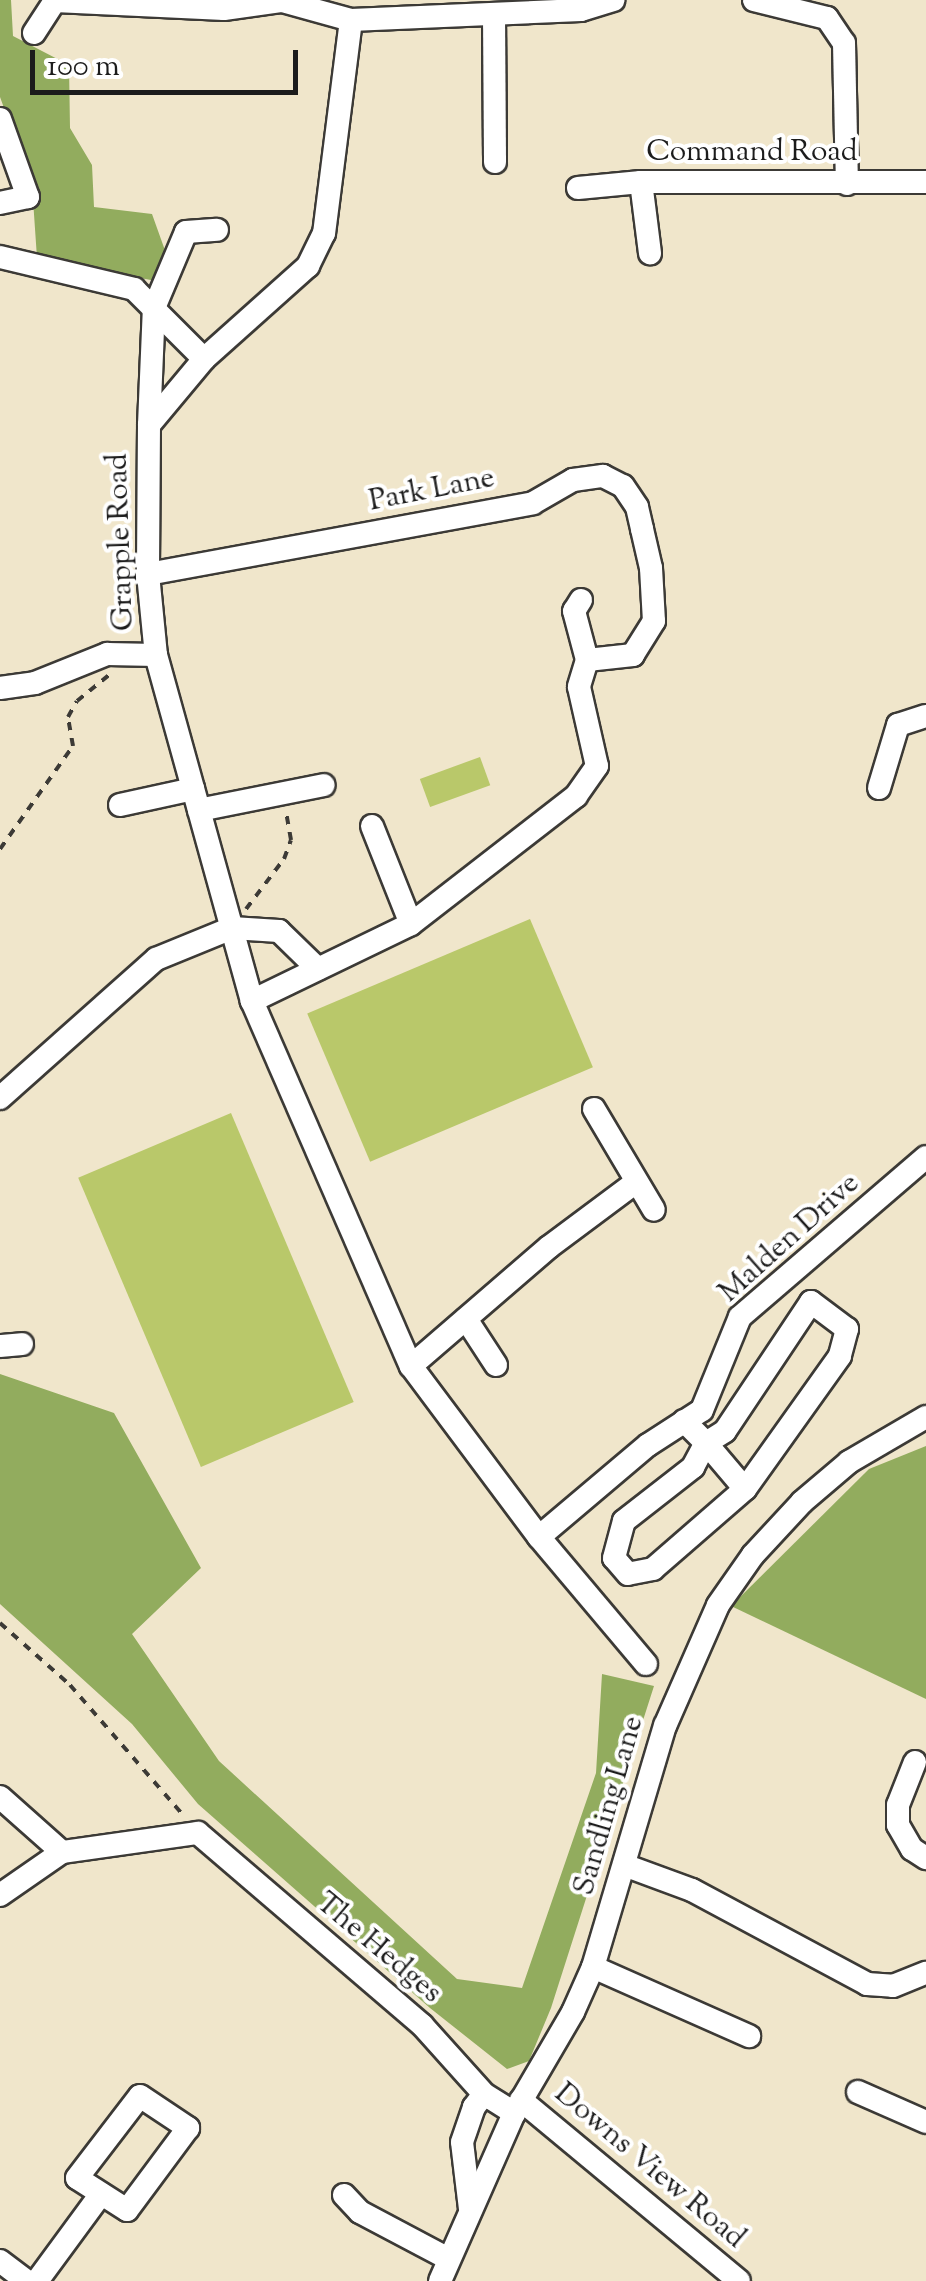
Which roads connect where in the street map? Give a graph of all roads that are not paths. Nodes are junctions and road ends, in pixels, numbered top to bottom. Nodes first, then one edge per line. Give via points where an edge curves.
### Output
1 (614, 0) edge
2 (754, 0) edge
3 (494, 15) junction
4 (350, 20) junction
5 (34, 32) dead end
6 (0, 119) edge
7 (495, 162) dead end
8 (640, 182) junction
9 (926, 182) edge
10 (846, 184) junction
11 (578, 188) dead end
12 (0, 203) edge
13 (217, 230) dead end
14 (650, 253) dead end
15 (0, 258) edge
16 (154, 308) junction
17 (204, 359) junction
18 (149, 425) junction
19 (148, 574) junction
20 (581, 600) dead end
21 (156, 654) junction
22 (588, 660) junction
23 (0, 688) edge
24 (926, 716) edge
25 (324, 785) dead end
26 (879, 788) dead end
27 (196, 799) junction
28 (120, 805) dead end
29 (372, 826) dead end
30 (230, 921) junction
31 (411, 924) junction
32 (318, 969) junction
33 (252, 1001) junction
34 (0, 1098) edge
35 (594, 1109) dead end
36 (926, 1157) edge
37 (635, 1183) junction
38 (654, 1210) dead end
39 (466, 1319) junction
40 (496, 1365) dead end
41 (411, 1366) junction
42 (926, 1417) edge
43 (684, 1421) junction
44 (706, 1443) junction
45 (745, 1489) junction
46 (539, 1537) junction
47 (646, 1664) dead end
48 (915, 1762) dead end
49 (0, 1796) edge
50 (62, 1852) junction
51 (926, 1858) edge
52 (624, 1865) junction
53 (0, 1895) edge
54 (593, 1967) junction
55 (926, 1973) edge
56 (748, 2036) dead end
57 (858, 2092) dead end
58 (484, 2094) junction
59 (518, 2106) junction
60 (926, 2122) edge
61 (101, 2194) junction
62 (344, 2195) dead end
63 (470, 2209) junction
64 (0, 2261) edge
65 (444, 2270) edge
66 (27, 2281) edge
67 (37, 2281) edge
68 (739, 2281) edge

1 - 3 street via 581,10
2 - 10 street via 827,18 844,43
3 - 4 street
3 - 7 street
4 - 5 street via 282,1 224,9 55,0
4 - 17 street, Grapple Road via 324,233 308,266
6 - 12 street via 28,197
8 - 10 street, Command Road
8 - 11 street, Command Road
8 - 14 street
9 - 10 street, Command Road
13 - 16 street via 186,232
15 - 16 street via 134,288
16 - 17 street
16 - 18 street
17 - 18 street, Grapple Road
18 - 19 street, Grapple Road
19 - 21 street, Grapple Road
19 - 22 street, Park Lane via 533,503 573,480 604,476 623,486 636,507 654,621 634,654
20 - 22 street via 574,611
21 - 23 street via 107,654 36,683
21 - 27 street, Grapple Road
22 - 31 street via 579,686 597,766 576,796
24 - 26 street via 898,725
25 - 27 street
27 - 28 street
27 - 30 street, Grapple Road
29 - 31 street
30 - 32 street via 279,931
30 - 33 street, Grapple Road
30 - 34 street via 156,959
31 - 32 street
32 - 33 street
33 - 41 street, Grapple Road
35 - 37 street
36 - 43 street, Malden Drive via 740,1317 702,1410
37 - 38 street
37 - 39 street
39 - 40 street
39 - 41 street
41 - 46 street, Grapple Road
42 - 52 street, Sandling Lane via 848,1462 734,1581 680,1684
43 - 44 street
43 - 46 street, Malden Drive
44 - 45 street
44 - 45 street via 693,1466 624,1522 614,1558 628,1574 653,1569
44 - 45 street via 725,1431 811,1302 847,1329 840,1356
46 - 47 street, Grapple Road
48 - 51 street via 898,1805 898,1825
49 - 50 street
50 - 53 street
50 - 58 street, The Hedges via 198,1833 422,2025
52 - 54 street, Sandling Lane
52 - 55 street via 692,1890 867,1984 893,1986
54 - 56 street
54 - 59 street, Sandling Lane
57 - 60 street
58 - 59 street, The Hedges
58 - 63 street via 462,2142
59 - 63 street, Sandling Lane
59 - 68 street, Downs View Road
61 - 61 street via 126,2210 188,2128 140,2096 77,2178
61 - 67 street
62 - 65 street
63 - 65 street, Sandling Lane
64 - 66 street

